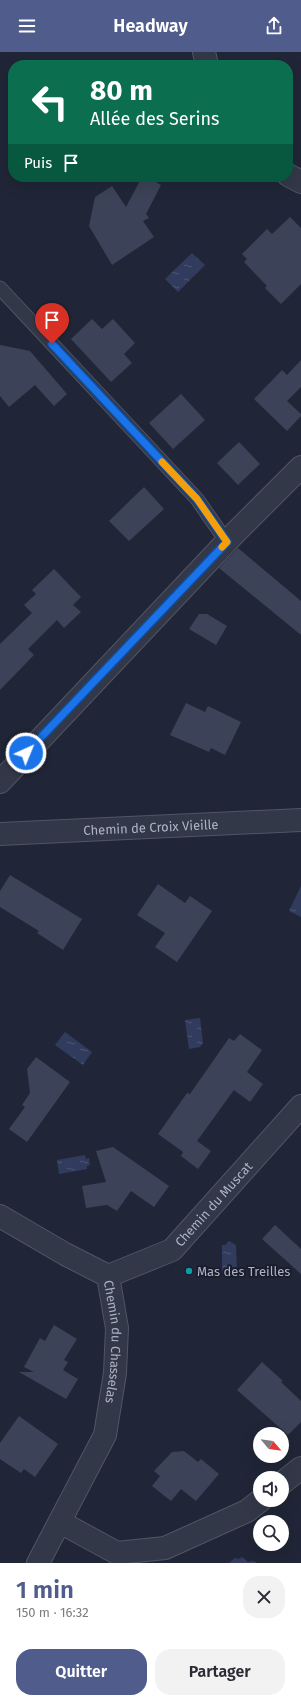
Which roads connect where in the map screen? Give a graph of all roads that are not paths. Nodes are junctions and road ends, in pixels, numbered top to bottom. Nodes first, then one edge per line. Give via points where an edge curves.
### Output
1 (0, 288) edge
2 (301, 467) edge
3 (227, 542) junction
4 (0, 782) edge
5 (301, 820) edge
6 (0, 834) edge
7 (301, 1106) edge
8 (0, 1216) edge
9 (108, 1276) junction
10 (301, 1468) edge
11 (289, 1477) edge
12 (253, 1506) edge
13 (60, 1522) junction
14 (38, 1563) edge

1 - 3 lane via 197,499
2 - 3 street
3 - 4 street
5 - 6 street, Chemin de Croix Vieille
7 - 9 street, Chemin du Muscat via 172,1250
8 - 9 street, Chemin du Chasselas
9 - 13 street, Chemin du Chasselas via 117,1328 115,1373 105,1435
10 - 11 street
12 - 13 street via 165,1548 116,1554
13 - 14 street, Chemin du Chasselas

